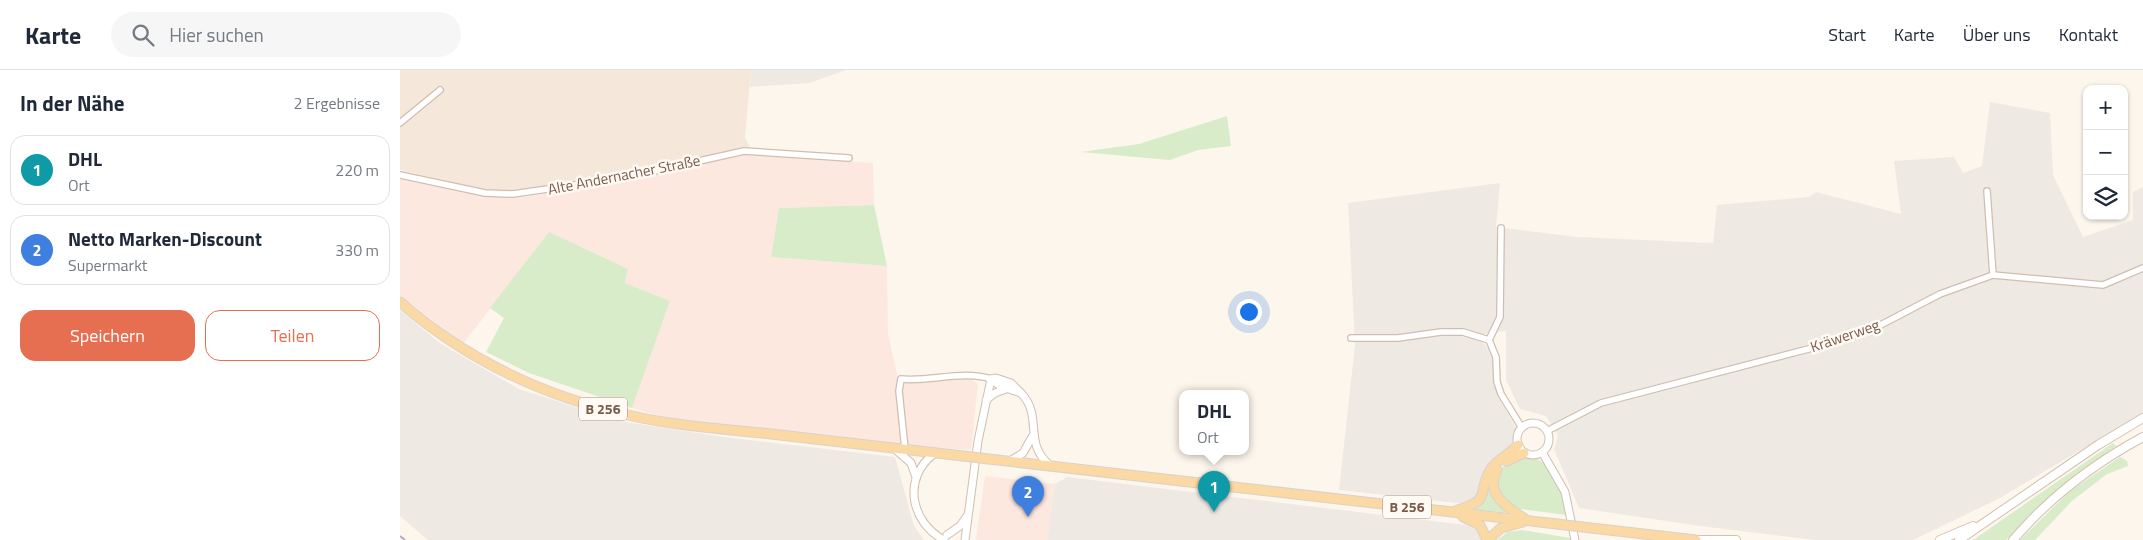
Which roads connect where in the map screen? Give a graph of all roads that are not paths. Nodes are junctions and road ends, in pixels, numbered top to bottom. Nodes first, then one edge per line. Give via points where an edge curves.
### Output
1 (440, 90) dead end
2 (400, 123) edge
3 (849, 158) dead end
4 (400, 175) edge
5 (1987, 191) dead end
6 (1501, 228) dead end
7 (2143, 268) edge
8 (1993, 275) junction
9 (400, 302) edge
10 (1351, 338) dead end
11 (1489, 340) junction
12 (991, 379) junction
13 (1006, 388) junction
14 (1021, 393) junction
15 (986, 401) junction
16 (2143, 418) edge
17 (1522, 428) junction
18 (1547, 431) junction
19 (1033, 434) junction
20 (2143, 437) edge
21 (1518, 445) junction
22 (892, 448) junction
23 (905, 449) junction
24 (1542, 452) junction
25 (935, 453) junction
26 (1524, 453) junction
27 (1010, 461) junction
28 (1051, 466) junction
29 (916, 478) junction
30 (1451, 512) junction
31 (968, 514) junction
32 (1997, 514) junction
33 (1528, 520) junction
34 (1631, 532) junction
35 (945, 538) edge
36 (961, 540) edge
37 (965, 540) edge
38 (1488, 540) edge
39 (1575, 540) edge
40 (1653, 540) edge
41 (1695, 540) edge
42 (1736, 540) edge
43 (1940, 540) edge
44 (1959, 540) edge
45 (2013, 540) edge

1 - 2 street
3 - 4 street, Alte Andernacher Straße via 744,152 623,178 513,194 485,192
5 - 8 street
6 - 11 street via 1500,317
7 - 8 street, Kräwerweg via 2103,285
8 - 18 street, Kräwerweg via 1940,294 1873,329 1601,403
9 - 22 main road, B 256 via 450,341 490,365 552,392 629,415
10 - 11 street via 1398,338 1463,332
11 - 17 street via 1496,357 1500,394
12 - 13 street
12 - 14 street via 1005,380
12 - 15 street
12 - 23 street via 971,375 918,381 901,379 899,390
13 - 14 street
13 - 15 street
14 - 19 street via 1033,411
15 - 31 street
16 - 32 main road via 2114,434
17 - 18 street via 1533,423
17 - 21 street via 1517,438
18 - 24 street via 1548,444
19 - 27 street via 1023,453
19 - 28 street via 1037,450
20 - 45 main road via 2085,474
21 - 26 street
21 - 30 main road via 1490,470 1480,500
22 - 23 main road, B 256
22 - 29 street via 906,456
23 - 25 main road, B 256
24 - 26 street
24 - 39 street via 1566,492
25 - 27 main road, B 256, bridge
25 - 29 street via 923,464
26 - 33 main road via 1501,465 1493,481 1501,502
27 - 28 main road, B 256
28 - 30 main road, B 256
29 - 35 street via 917,511 934,534
30 - 33 main road, B 256
30 - 38 main road via 1480,525
31 - 35 street via 960,526
31 - 37 street
32 - 43 main road
32 - 44 main road
33 - 34 main road, B 256, bridge
33 - 38 main road via 1501,528
34 - 40 main road
34 - 41 main road, B 256
35 - 36 street
41 - 42 main road

